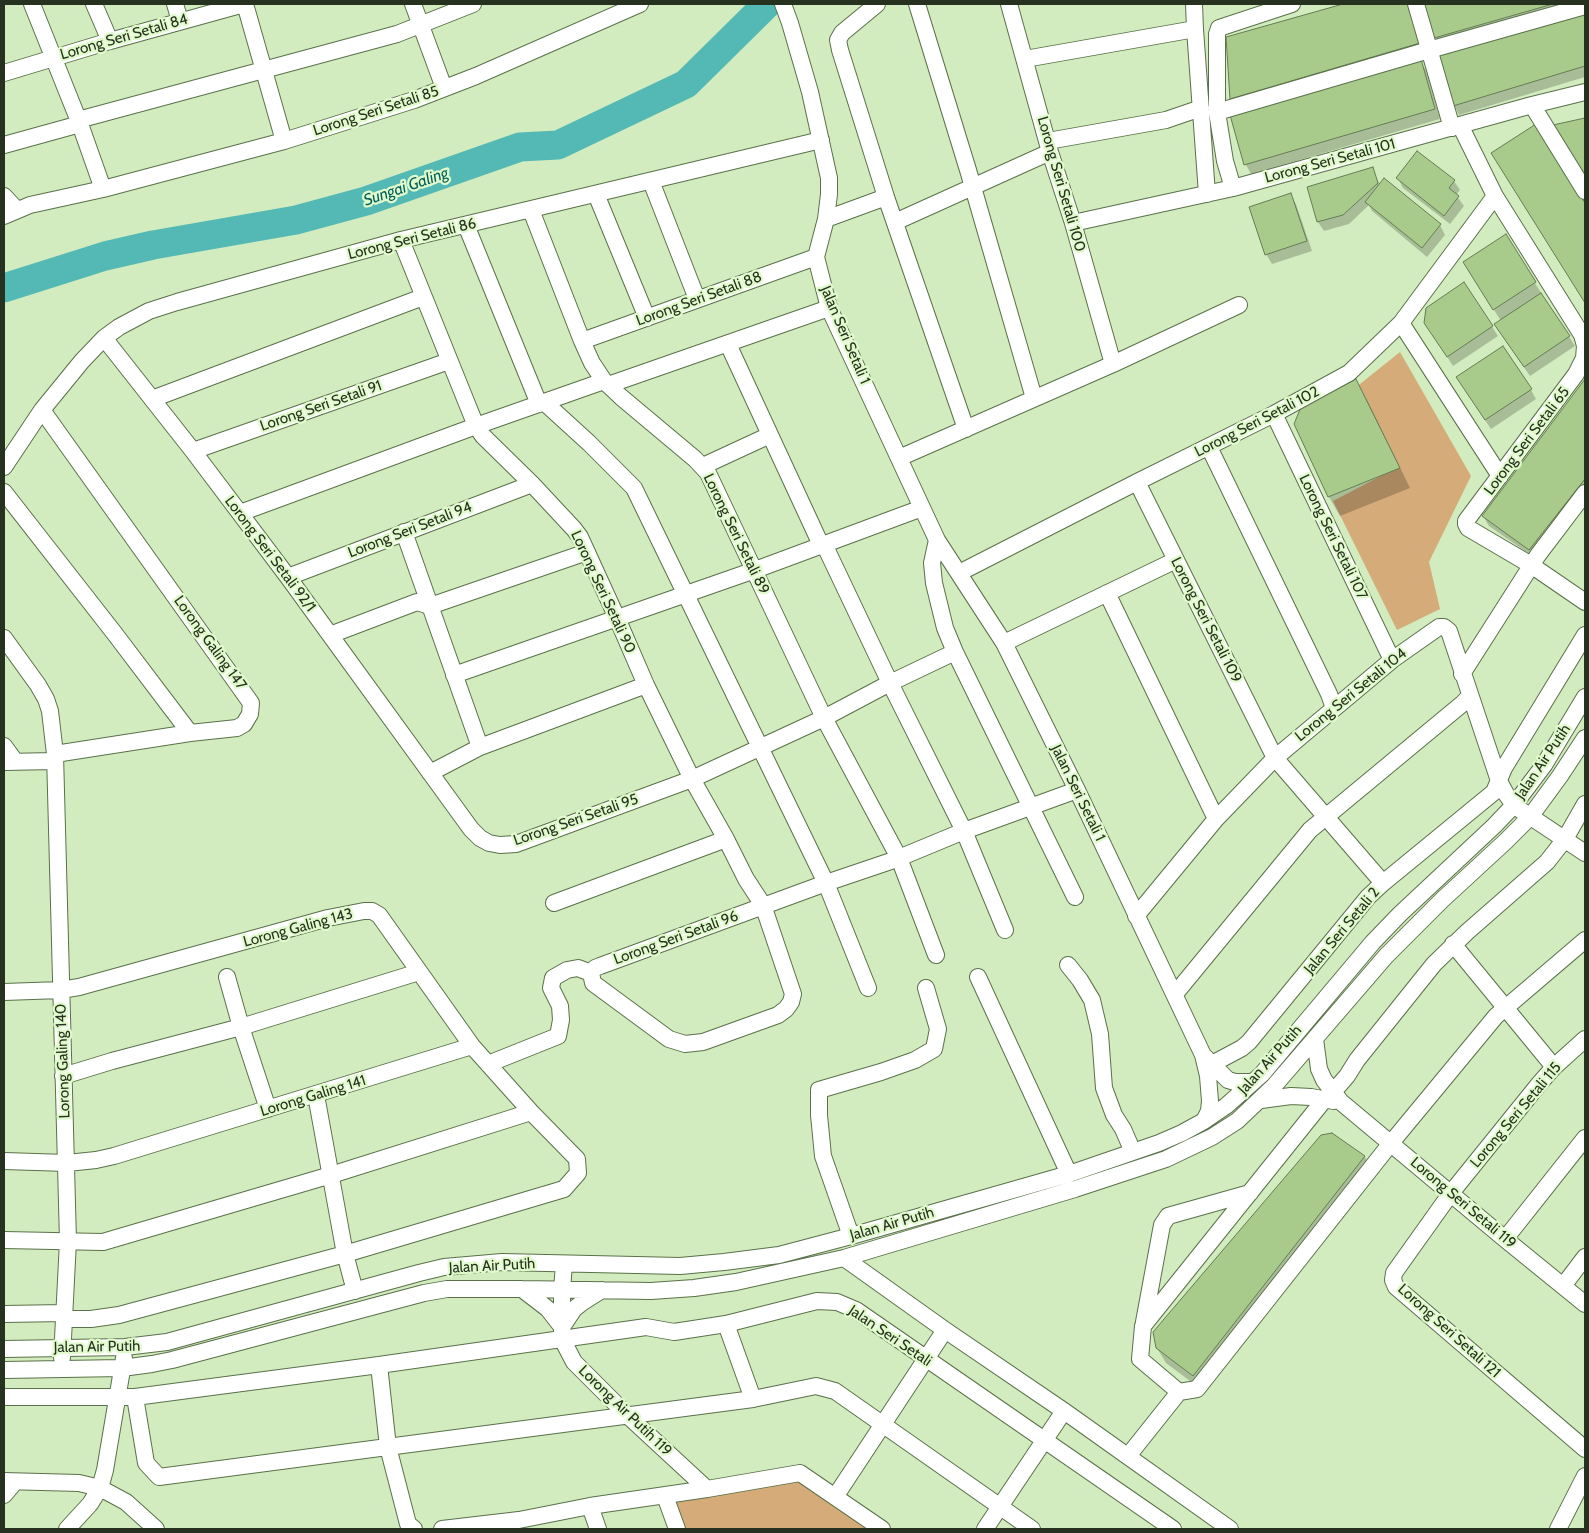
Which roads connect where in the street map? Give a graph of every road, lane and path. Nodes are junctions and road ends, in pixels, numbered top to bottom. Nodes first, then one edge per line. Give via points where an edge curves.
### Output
1 (32, 4) edge
2 (94, 4) edge
3 (175, 4) edge
4 (245, 4) edge
5 (413, 4) edge
6 (473, 4) edge
7 (640, 4) edge
8 (783, 4) edge
9 (877, 4) edge
10 (917, 4) edge
11 (1009, 4) edge
12 (1194, 4) edge
13 (1292, 4) edge
14 (1416, 4) edge
15 (1585, 6) edge
16 (180, 21) junction
17 (421, 25) junction
18 (1195, 28) junction
19 (110, 41) junction
20 (1429, 50) junction
21 (53, 58) junction
22 (1025, 59) junction
23 (264, 71) junction
24 (4, 73) edge
25 (444, 88) junction
26 (1585, 92) edge
27 (1532, 105) junction
28 (1201, 108) junction
29 (1217, 112) junction
30 (79, 122) junction
31 (1456, 126) junction
32 (820, 140) junction
33 (284, 141) junction
34 (4, 145) edge
35 (1049, 146) junction
36 (651, 181) junction
37 (972, 186) junction
38 (1233, 188) junction
39 (103, 189) junction
40 (1585, 191) edge
41 (596, 194) junction
42 (1207, 194) junction
43 (4, 196) edge
44 (1495, 196) junction
45 (886, 197) junction
46 (531, 210) junction
47 (10, 213) edge
48 (826, 219) junction
49 (895, 222) junction
50 (1073, 223) junction
51 (466, 225) junction
52 (401, 240) junction
53 (816, 257) junction
54 (423, 297) junction
55 (697, 300) junction
56 (1239, 304) dead end
57 (830, 308) junction
58 (647, 318) junction
59 (1401, 323) junction
60 (104, 338) junction
61 (582, 341) junction
62 (728, 344) junction
63 (1585, 346) edge
64 (449, 361) junction
65 (1113, 364) junction
66 (606, 383) junction
67 (1034, 398) junction
68 (152, 399) junction
69 (541, 403) junction
70 (42, 410) junction
71 (1274, 414) junction
72 (476, 426) junction
73 (966, 430) junction
74 (770, 435) junction
75 (1209, 447) junction
76 (193, 451) junction
77 (899, 458) junction
78 (703, 466) junction
79 (4, 467) edge
80 (1500, 476) junction
81 (1137, 482) junction
82 (532, 484) junction
83 (4, 492) edge
84 (1585, 493) edge
85 (922, 508) junction
86 (240, 513) junction
87 (404, 532) junction
88 (937, 540) junction
89 (823, 545) junction
90 (587, 552) junction
91 (1176, 560) junction
92 (1531, 566) junction
93 (754, 570) junction
94 (959, 573) junction
95 (288, 577) junction
96 (1106, 593) junction
97 (686, 594) junction
98 (1585, 602) edge
99 (430, 606) junction
100 (617, 618) junction
101 (330, 635) junction
102 (1585, 635) edge
103 (4, 638) edge
104 (1004, 643) junction
105 (955, 652) junction
106 (1392, 660) junction
107 (1462, 674) junction
108 (454, 675) junction
109 (890, 683) junction
110 (646, 685) junction
111 (1470, 696) junction
112 (1585, 697) edge
113 (1334, 708) junction
114 (824, 718) junction
115 (190, 733) junction
116 (1585, 738) edge
117 (4, 746) edge
118 (480, 747) junction
119 (760, 748) junction
120 (55, 758) junction
121 (1275, 758) junction
122 (9, 761) edge
123 (430, 773) junction
124 (692, 779) junction
125 (1499, 781) junction
126 (1077, 790) junction
127 (1585, 804) edge
128 (1514, 805) junction
129 (1031, 808) junction
130 (1325, 817) junction
131 (1530, 817) junction
132 (1216, 819) junction
133 (964, 831) junction
134 (726, 839) junction
135 (1564, 840) junction
136 (1585, 853) edge
137 (899, 858) junction
138 (1383, 882) junction
139 (826, 883) junction
140 (1075, 897) dead end
141 (554, 903) dead end
142 (763, 906) junction
143 (1136, 916) junction
144 (1006, 930) dead end
145 (1585, 940) edge
146 (1453, 944) junction
147 (936, 955) dead end
148 (1068, 965) dead end
149 (420, 972) junction
150 (591, 973) junction
151 (227, 977) dead end
152 (978, 977) dead end
153 (868, 988) dead end
154 (926, 988) dead end
155 (61, 990) junction
156 (4, 992) edge
157 (1175, 994) junction
158 (1504, 1007) junction
159 (241, 1027) junction
160 (1315, 1039) junction
161 (1585, 1039) edge
162 (472, 1046) junction
163 (1208, 1060) junction
164 (488, 1064) junction
165 (1554, 1067) junction
166 (63, 1076) junction
167 (1253, 1082) junction
168 (316, 1095) junction
169 (1333, 1098) junction
170 (1261, 1100) junction
171 (268, 1110) junction
172 (531, 1112) junction
173 (1204, 1121) junction
174 (1585, 1138) edge
175 (1391, 1143) junction
176 (1133, 1152) junction
177 (4, 1161) edge
178 (66, 1163) junction
179 (1069, 1174) junction
180 (331, 1175) junction
181 (1250, 1193) junction
182 (1451, 1194) junction
183 (851, 1236) junction
184 (1505, 1239) junction
185 (4, 1240) edge
186 (68, 1241) junction
187 (345, 1254) junction
188 (1585, 1257) edge
189 (844, 1258) junction
190 (564, 1264) junction
191 (1563, 1286) junction
192 (522, 1288) junction
193 (562, 1290) junction
194 (602, 1290) junction
195 (355, 1291) junction
196 (1585, 1304) edge
197 (4, 1314) edge
198 (64, 1316) junction
199 (726, 1324) junction
200 (1143, 1326) junction
201 (945, 1330) junction
202 (562, 1333) junction
203 (62, 1348) junction
204 (125, 1348) junction
205 (4, 1349) edge
206 (926, 1360) junction
207 (379, 1365) junction
208 (62, 1368) junction
209 (122, 1368) junction
210 (4, 1370) edge
211 (1179, 1392) junction
212 (135, 1396) junction
213 (4, 1397) edge
214 (118, 1398) junction
215 (753, 1398) junction
216 (1064, 1410) junction
217 (627, 1415) junction
218 (883, 1424) junction
219 (1044, 1440) junction
220 (388, 1447) junction
221 (1585, 1449) edge
222 (1128, 1456) junction
223 (1585, 1476) edge
224 (10, 1482) edge
225 (100, 1488) junction
226 (707, 1489) junction
227 (4, 1495) edge
228 (665, 1496) junction
229 (835, 1497) junction
230 (590, 1506) junction
231 (1000, 1507) junction
232 (521, 1524) edge
233 (67, 1529) edge
234 (156, 1529) edge
235 (414, 1529) edge
236 (442, 1529) edge
237 (598, 1529) edge
238 (677, 1529) edge
239 (882, 1529) edge
240 (985, 1529) edge
241 (1032, 1529) edge
242 (1173, 1529) edge
243 (1230, 1529) edge
244 (1558, 1529) edge

1 - 21 street
2 - 19 street
3 - 16 street
4 - 16 street, Lorong Seri Setali 84
4 - 23 street
5 - 17 street
6 - 17 street
7 - 25 street, Lorong Seri Setali 85
8 - 32 street via 810,92
9 - 45 street via 838,40
10 - 37 street
11 - 22 street, Lorong Seri Setali 100
12 - 18 street
13 - 29 street via 1219,28
14 - 20 street, Lorong Seri Setali 65
15 - 20 street
16 - 19 street, Lorong Seri Setali 84
17 - 23 street
17 - 25 street
18 - 22 street
18 - 28 street
19 - 21 street, Lorong Seri Setali 84
20 - 29 street
20 - 31 street, Lorong Seri Setali 65
21 - 24 street, Lorong Seri Setali 84
21 - 30 street
22 - 35 street, Lorong Seri Setali 100
23 - 30 street
23 - 33 street
25 - 33 street, Lorong Seri Setali 85
26 - 27 street, Lorong Seri Setali 101
27 - 31 street, Lorong Seri Setali 101
27 - 40 street
28 - 35 street via 1166,120
28 - 42 street
29 - 38 street
30 - 34 street
30 - 39 street
31 - 38 street, Lorong Seri Setali 101
31 - 44 street, Lorong Seri Setali 65
32 - 36 street, Lorong Seri Setali 86
32 - 48 street via 829,178
33 - 39 street, Lorong Seri Setali 85
35 - 37 street
35 - 50 street, Lorong Seri Setali 100
36 - 41 street, Lorong Seri Setali 86
36 - 55 street
37 - 49 street
37 - 67 street
38 - 42 street, Lorong Seri Setali 101
39 - 47 street, Lorong Seri Setali 85 via 30,205
41 - 46 street, Lorong Seri Setali 86
41 - 58 street
42 - 50 street, Lorong Seri Setali 101
43 - 47 street
44 - 59 street, Lorong Seri Setali 102
44 - 63 street, Lorong Seri Setali 65 via 1582,335
45 - 48 street
45 - 49 street
46 - 51 street, Lorong Seri Setali 86
46 - 61 street, Lorong Seri Setali 89
48 - 53 street
49 - 73 street
50 - 65 street, Lorong Seri Setali 100
51 - 52 street, Lorong Seri Setali 86
51 - 69 street
52 - 54 street, Lorong Seri Setali 90
52 - 60 street, Lorong Seri Setali 86 via 149,310
53 - 55 street, Lorong Seri Setali 88
53 - 57 street, Jalan Seri Setali 1
54 - 64 street, Lorong Seri Setali 90
54 - 68 street
55 - 58 street, Lorong Seri Setali 88
56 - 65 street
57 - 62 street
57 - 77 street, Jalan Seri Setali 1
58 - 61 street, Lorong Seri Setali 88
59 - 71 street, Lorong Seri Setali 102 via 1349,373
59 - 80 street
60 - 68 street, Lorong Seri Setali 92/1
60 - 70 street, Lorong Seri Setali 86
61 - 66 street, Lorong Seri Setali 89
62 - 66 street
62 - 74 street
63 - 80 street, Lorong Seri Setali 65 via 1584,358 1576,374
64 - 72 street, Lorong Seri Setali 90
64 - 76 street, Lorong Seri Setali 91
65 - 67 street
66 - 69 street
66 - 78 street, Lorong Seri Setali 89
67 - 73 street
68 - 76 street, Lorong Seri Setali 92/1
69 - 72 street
69 - 97 street via 589,443 634,488
70 - 79 street, Lorong Seri Setali 86
70 - 115 street, Lorong Galing 147 via 251,703 250,714 237,728
71 - 75 street, Lorong Seri Setali 102
71 - 106 street, Lorong Seri Setali 107
72 - 82 street, Lorong Seri Setali 90
72 - 86 street
73 - 77 street
74 - 78 street
74 - 89 street
75 - 81 street, Lorong Seri Setali 102
75 - 113 street
76 - 86 street, Lorong Seri Setali 92/1
77 - 85 street, Jalan Seri Setali 1
78 - 93 street, Lorong Seri Setali 89
80 - 92 street, Lorong Seri Setali 65 via 1466,524
81 - 91 street, Lorong Seri Setali 109
81 - 94 street, Lorong Seri Setali 102
82 - 87 street, Lorong Seri Setali 94
82 - 90 street, Lorong Seri Setali 90 via 574,529
83 - 115 street
84 - 92 street
85 - 88 street, Jalan Seri Setali 1
85 - 89 street
86 - 95 street, Lorong Seri Setali 92/1
87 - 95 street, Lorong Seri Setali 94
87 - 99 street
88 - 94 street, Jalan Seri Setali 1
88 - 105 street via 932,563 934,583 945,628
89 - 93 street
89 - 109 street
90 - 99 street
90 - 100 street, Lorong Seri Setali 90
91 - 96 street
91 - 121 street, Lorong Seri Setali 109
92 - 98 street, Lorong Seri Setali 65
92 - 107 street
93 - 97 street
93 - 114 street, Lorong Seri Setali 89
94 - 104 street, Jalan Seri Setali 1
95 - 101 street, Lorong Seri Setali 92/1
96 - 104 street
96 - 132 street
97 - 100 street
97 - 119 street
99 - 101 street via 417,602
99 - 108 street
100 - 108 street
100 - 110 street, Lorong Seri Setali 90
101 - 123 street, Lorong Seri Setali 92/1
102 - 125 street, Jalan Seri Setali 2
103 - 120 street, Lorong Galing 140 via 46,699
104 - 126 street, Jalan Seri Setali 1
105 - 109 street, Lorong Seri Setali 95
105 - 129 street
106 - 107 street, Lorong Seri Setali 104 via 1444,627 1449,631
106 - 113 street, Lorong Seri Setali 104
107 - 111 street, Lorong Seri Setali 104
108 - 118 street
109 - 114 street, Lorong Seri Setali 95
109 - 133 street
110 - 118 street
110 - 124 street, Lorong Seri Setali 90
111 - 125 street, Lorong Seri Setali 104
111 - 130 street
112 - 128 street, Jalan Air Putih via 1544,765
113 - 121 street, Lorong Seri Setali 104
114 - 119 street, Lorong Seri Setali 95
114 - 137 street, Lorong Seri Setali 89
115 - 120 street, Lorong Galing 147
116 - 131 street, Jalan Air Putih
117 - 122 street
118 - 123 street
119 - 124 street, Lorong Seri Setali 95
119 - 139 street
120 - 122 street, Lorong Galing 147
120 - 155 street, Lorong Galing 140
121 - 130 street, Lorong Seri Setali 109
121 - 132 street, Lorong Seri Setali 104
123 - 124 street, Lorong Seri Setali 95 via 471,829 489,844 500,845 516,844
124 - 134 street, Lorong Seri Setali 90
125 - 128 street, Lorong Seri Setali 104
125 - 138 street, Jalan Seri Setali 2 via 1494,792
126 - 129 street, Lorong Seri Setali 96
126 - 143 street, Jalan Seri Setali 1
127 - 135 street
128 - 131 street
128 - 167 street, Jalan Air Putih via 1372,942
129 - 133 street, Lorong Seri Setali 96
129 - 140 street
130 - 138 street, Lorong Seri Setali 109
130 - 157 street via 1300,840
131 - 135 street
131 - 160 street, Jalan Air Putih via 1386,956
132 - 143 street, Lorong Seri Setali 104
133 - 137 street, Lorong Seri Setali 96
133 - 144 street
134 - 141 street
134 - 142 street, Lorong Seri Setali 90
135 - 136 street
135 - 146 street via 1546,862
137 - 139 street, Lorong Seri Setali 96
137 - 147 street, Lorong Seri Setali 89
138 - 163 street, Jalan Seri Setali 2 via 1250,1042
139 - 142 street, Lorong Seri Setali 96
139 - 153 street
142 - 150 street, Lorong Seri Setali 96 via 600,966
142 - 150 street, Lorong Seri Setali 90 via 794,994 786,1009 778,1015 703,1042 685,1044 669,1039 593,983
143 - 157 street, Jalan Seri Setali 1
145 - 158 street
146 - 158 street
146 - 169 street via 1357,1060
148 - 176 street via 1092,1000 1100,1034 1104,1088
149 - 155 street, Lorong Galing 143 via 379,915 364,911
149 - 159 street
149 - 162 street, Lorong Galing 143
150 - 164 street via 578,968 553,978 551,988 560,1006 558,1036
151 - 159 street
152 - 179 street
154 - 183 street via 938,1029 934,1049 916,1060 819,1090 823,1156
155 - 156 street, Lorong Galing 143
155 - 166 street, Lorong Galing 140
157 - 163 street, Jalan Seri Setali 1
158 - 165 street
158 - 175 street
159 - 166 street
159 - 171 street
160 - 169 street, Lorong Seri Setali 119 via 1319,1068
160 - 170 street, Jalan Air Putih
161 - 165 street, Lorong Seri Setali 115
162 - 164 street
162 - 168 street, Lorong Galing 141
163 - 167 street, Jalan Seri Setali 1 via 1228,1080
163 - 173 street, Jalan Seri Setali 1 via 1210,1101
164 - 172 street
165 - 182 street, Lorong Seri Setali 115
166 - 178 street, Lorong Galing 140
167 - 173 street, Jalan Air Putih
168 - 171 street, Lorong Galing 141
168 - 180 street
169 - 170 street via 1291,1096
169 - 175 street, Lorong Seri Setali 119
169 - 181 street
170 - 189 street, Jalan Air Putih via 1212,1137 1166,1158 1075,1189
171 - 178 street, Lorong Galing 141 via 114,1156
172 - 180 street
172 - 187 street via 577,1159 578,1173 564,1189
173 - 176 street, Jalan Air Putih
174 - 184 street
175 - 182 street, Lorong Seri Setali 119
175 - 211 street via 1197,1389
176 - 179 street, Jalan Air Putih
177 - 178 street, Lorong Galing 141
178 - 186 street, Lorong Galing 140
179 - 183 street, Jalan Air Putih
180 - 186 street via 102,1242
180 - 187 street
181 - 200 street
181 - 200 street via 1168,1216 1162,1224
182 - 184 street, Lorong Seri Setali 119
182 - 221 street, Lorong Seri Setali 121 via 1394,1273 1396,1287
183 - 190 street, Jalan Air Putih via 779,1255 715,1263 680,1266
184 - 191 street, Lorong Seri Setali 119
185 - 186 street
186 - 198 street, Lorong Galing 140
187 - 195 street
187 - 198 street via 120,1315 91,1319
188 - 191 street
189 - 194 street, Jalan Air Putih via 728,1284 652,1291
189 - 201 street
190 - 193 street, Lorong Air Putih 119
190 - 195 street, Jalan Air Putih via 502,1262 444,1267
191 - 196 street, Lorong Seri Setali 119
192 - 193 street, Jalan Air Putih
192 - 202 street via 548,1309
192 - 209 street, Jalan Air Putih via 447,1289 424,1293 172,1360
193 - 194 street, Jalan Air Putih
193 - 202 street, Lorong Air Putih 119
194 - 202 street via 574,1310
195 - 204 street, Jalan Air Putih via 167,1342
197 - 198 street
198 - 203 street, Lorong Galing 140
199 - 202 street, Jalan Seri Setali via 674,1332 646,1327
199 - 206 street, Jalan Seri Setali via 817,1301 837,1302 856,1310
199 - 215 street
200 - 211 street via 1140,1358
201 - 206 street
201 - 216 street
202 - 207 street, Jalan Seri Setali
202 - 217 street, Lorong Air Putih 119 via 574,1362
203 - 204 street, Jalan Air Putih
203 - 205 street, Jalan Air Putih
203 - 208 street, Lorong Galing 140
204 - 209 street
206 - 218 street
206 - 219 street, Jalan Seri Setali
207 - 212 street, Jalan Seri Setali
207 - 220 street
208 - 209 street, Jalan Air Putih
208 - 210 street, Jalan Air Putih
209 - 214 street
211 - 222 street
212 - 214 street, Jalan Seri Setali
212 - 220 street via 146,1463 159,1478
213 - 214 street, Jalan Seri Setali
214 - 225 street
215 - 217 street
215 - 218 street via 816,1386 835,1391
216 - 219 street
216 - 222 street
217 - 220 street
217 - 226 street, Lorong Air Putih 119
218 - 229 street
218 - 231 street
219 - 231 street
219 - 242 street, Jalan Seri Setali
220 - 235 street via 408,1524
222 - 243 street
223 - 244 street
224 - 225 street via 80,1483
224 - 227 street
225 - 233 street
225 - 234 street via 126,1502
226 - 228 street
226 - 229 street via 800,1473
228 - 230 street
228 - 238 street
229 - 239 street
230 - 232 street
230 - 237 street
231 - 240 street
231 - 241 street
232 - 236 street

